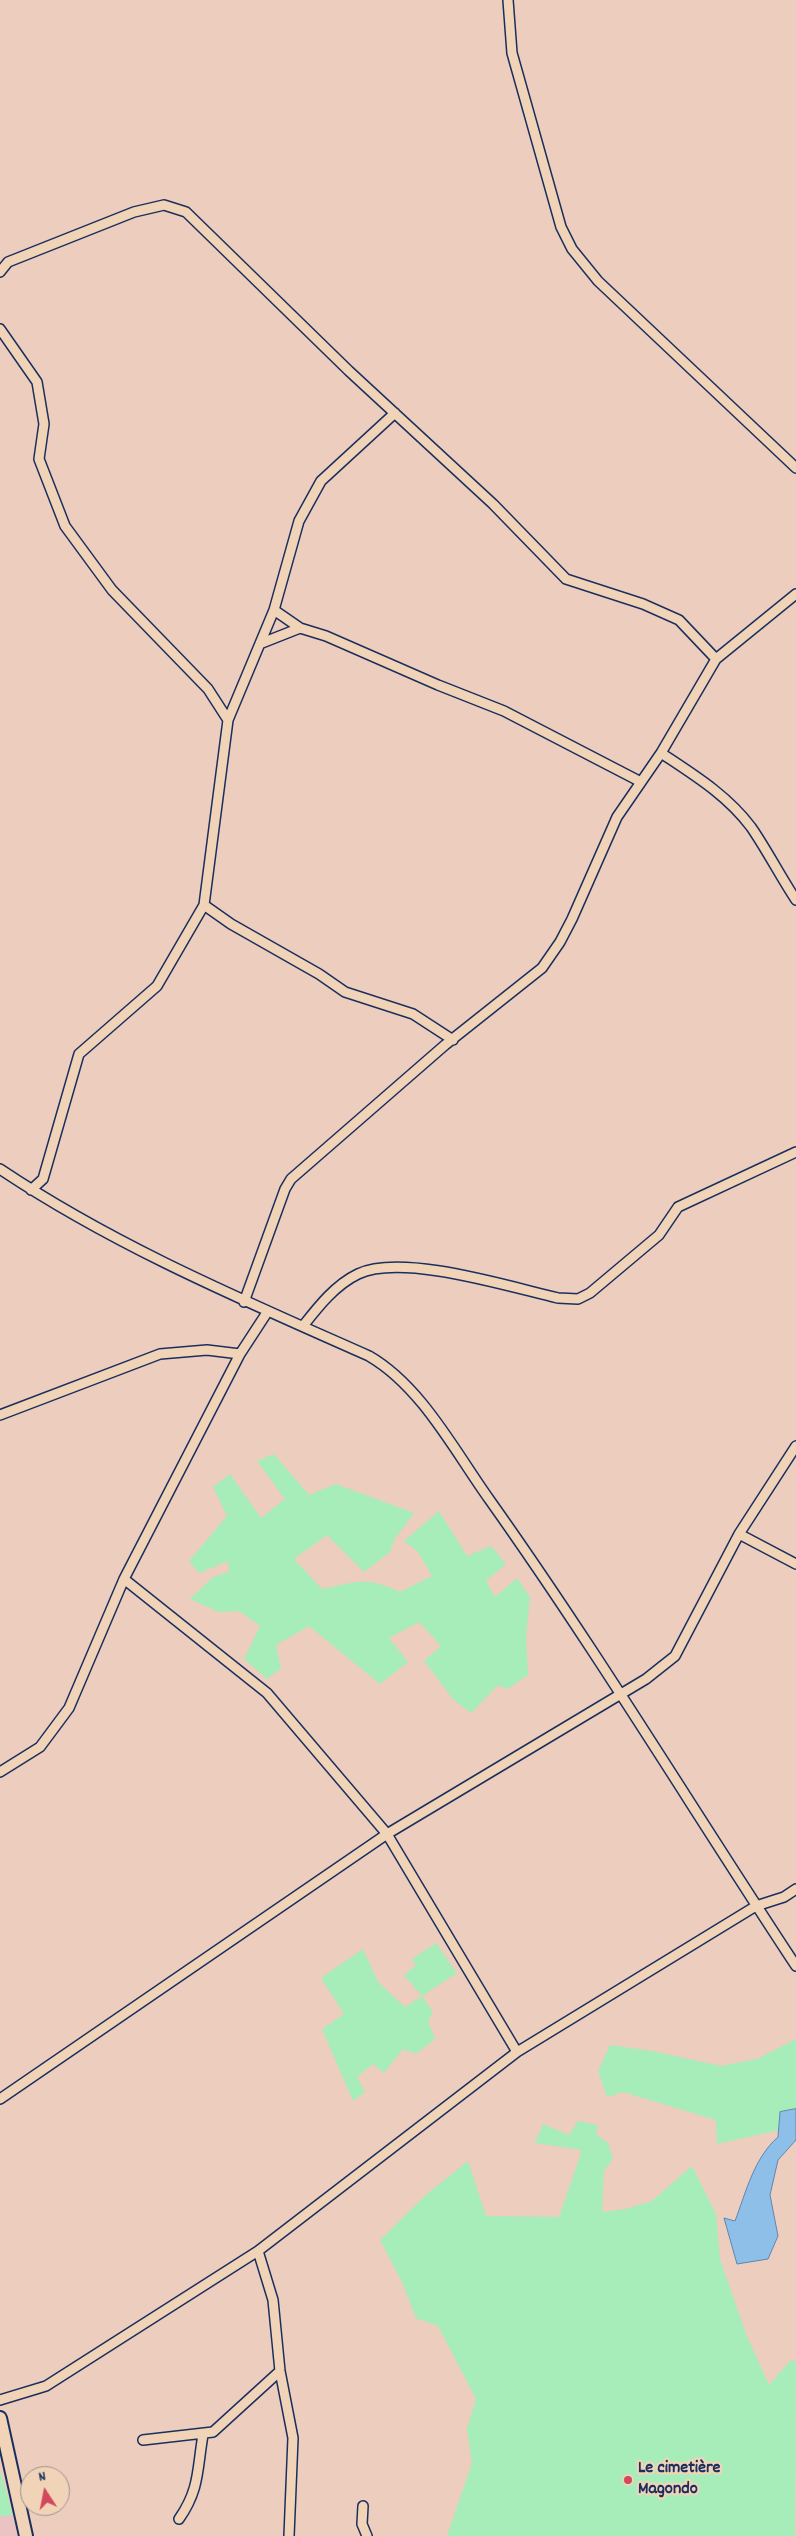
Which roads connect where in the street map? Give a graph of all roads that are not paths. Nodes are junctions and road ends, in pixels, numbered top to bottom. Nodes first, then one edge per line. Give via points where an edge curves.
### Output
1 (508, 0) edge
2 (0, 272) edge
3 (0, 329) edge
4 (395, 413) junction
5 (796, 468) edge
6 (796, 594) edge
7 (274, 610) junction
8 (300, 628) junction
9 (262, 643) junction
10 (716, 659) junction
11 (228, 720) junction
12 (661, 753) junction
13 (641, 782) junction
14 (796, 900) edge
15 (204, 905) junction
16 (453, 1040) junction
17 (796, 1152) edge
18 (0, 1170) edge
19 (31, 1190) junction
20 (244, 1302) junction
21 (268, 1311) junction
22 (302, 1326) junction
23 (240, 1354) junction
24 (0, 1415) edge
25 (796, 1446) edge
26 (739, 1534) junction
27 (796, 1564) edge
28 (124, 1579) junction
29 (620, 1692) junction
30 (0, 1772) edge
31 (387, 1834) junction
32 (796, 1889) edge
33 (756, 1906) junction
34 (796, 1966) edge
35 (517, 2052) junction
36 (0, 2099) edge
37 (258, 2252) junction
38 (280, 2371) junction
39 (0, 2400) edge
40 (0, 2418) edge
41 (203, 2435) junction
42 (143, 2440) dead end
43 (363, 2506) dead end
44 (179, 2519) dead end
45 (26, 2536) edge
46 (289, 2536) edge
47 (367, 2536) edge

1 - 5 street via 512,53 561,227 572,250 598,281
2 - 4 street via 8,262 134,212 164,205 186,212
3 - 11 street via 37,382 44,424 39,459 65,526 112,590 208,689
4 - 7 street via 321,481 299,521
4 - 10 street via 493,504 566,579 643,604 679,620
6 - 10 street
7 - 8 street
7 - 9 street
8 - 9 street
8 - 13 street via 504,711
9 - 11 street
10 - 12 street
11 - 15 street
12 - 13 street
12 - 14 street via 730,803 751,827
13 - 16 street via 617,817 572,918 542,968
15 - 16 street via 345,992 413,1014
15 - 19 street via 157,986 79,1054 43,1179
16 - 20 street via 291,1179 284,1189
17 - 22 street via 678,1207 659,1235 590,1293 578,1298 558,1298 430,1270 376,1269 349,1279
18 - 19 street
19 - 20 street via 116,1238
20 - 21 street
21 - 22 street
21 - 23 street
22 - 29 street via 387,1366 412,1390
23 - 24 street via 207,1350 160,1354
23 - 28 street
25 - 26 street
26 - 27 street
26 - 29 street via 675,1656 646,1679
28 - 30 street via 69,1708 40,1747
28 - 31 street via 268,1693
29 - 31 street
29 - 33 street
31 - 35 street
31 - 36 street
32 - 33 street via 784,1897
33 - 34 street
33 - 35 street
35 - 37 street
37 - 38 street via 274,2300
37 - 39 street via 46,2386
38 - 41 street via 213,2432
38 - 46 street via 293,2438
40 - 45 street
41 - 42 street
41 - 44 street via 196,2487 191,2502
43 - 47 street via 362,2524

